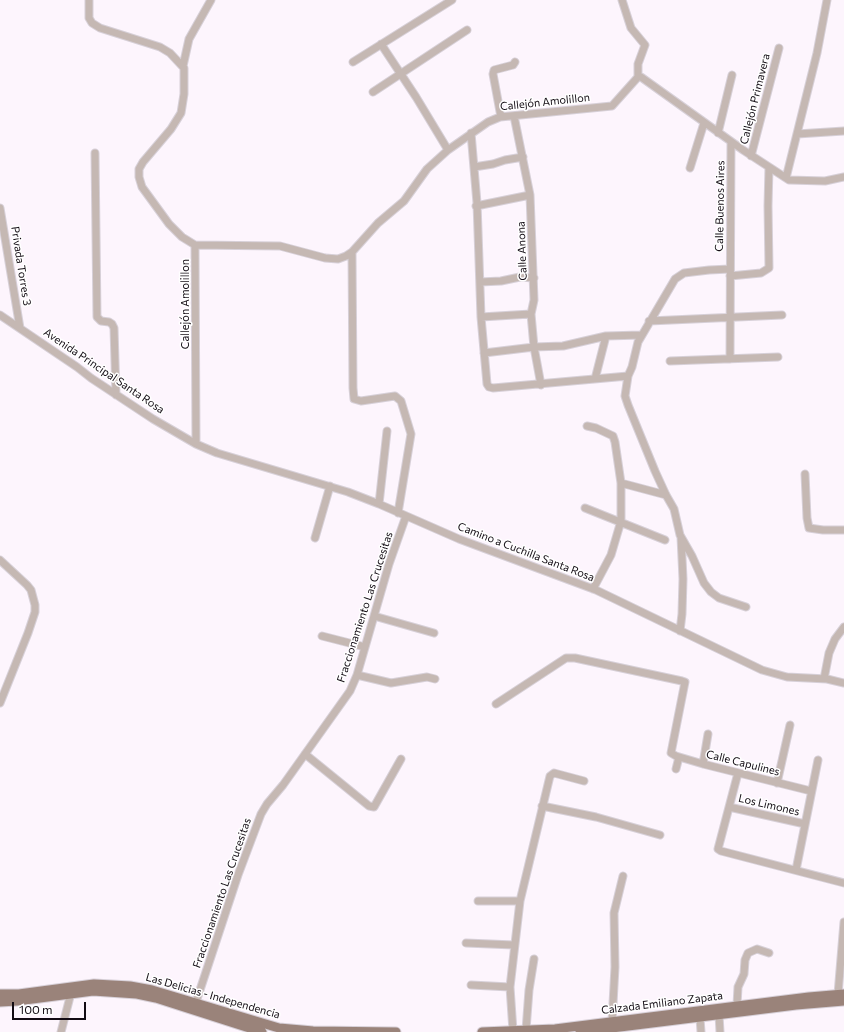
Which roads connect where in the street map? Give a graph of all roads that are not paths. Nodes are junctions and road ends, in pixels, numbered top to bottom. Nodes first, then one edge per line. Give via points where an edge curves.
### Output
1 (89, 0) edge
2 (211, 0) edge
3 (452, 0) edge
4 (622, 0) edge
5 (827, 0) edge
6 (467, 30) dead end
7 (381, 44) junction
8 (779, 48) dead end
9 (353, 62) dead end
10 (515, 62) dead end
11 (182, 66) junction
12 (400, 75) junction
13 (732, 75) dead end
14 (638, 77) junction
15 (373, 92) dead end
16 (514, 116) junction
17 (501, 117) junction
18 (704, 123) junction
19 (844, 131) edge
20 (718, 132) junction
21 (471, 133) junction
22 (797, 134) junction
23 (732, 142) junction
24 (448, 150) junction
25 (95, 153) dead end
26 (751, 156) junction
27 (523, 157) junction
28 (474, 167) junction
29 (769, 167) junction
30 (690, 168) dead end
31 (844, 177) edge
32 (786, 178) junction
33 (530, 194) junction
34 (476, 206) junction
35 (0, 208) edge
36 (2, 231) edge
37 (195, 245) junction
38 (352, 252) junction
39 (730, 272) junction
40 (534, 278) junction
41 (480, 282) junction
42 (531, 314) junction
43 (0, 315) edge
44 (782, 315) dead end
45 (481, 316) junction
46 (730, 317) junction
47 (649, 321) junction
48 (20, 328) junction
49 (641, 335) junction
50 (606, 336) junction
51 (534, 347) junction
52 (484, 353) junction
53 (778, 357) dead end
54 (730, 359) junction
55 (670, 361) dead end
56 (628, 376) junction
57 (595, 379) junction
58 (540, 385) junction
59 (116, 395) junction
60 (587, 426) dead end
61 (387, 431) dead end
62 (196, 444) junction
63 (805, 474) dead end
64 (621, 483) junction
65 (330, 486) junction
66 (666, 495) junction
67 (379, 504) junction
68 (585, 508) dead end
69 (398, 513) junction
70 (406, 516) junction
71 (621, 521) junction
72 (844, 530) edge
73 (680, 534) junction
74 (315, 538) dead end
75 (665, 540) dead end
76 (0, 560) edge
77 (594, 589) junction
78 (746, 607) dead end
79 (374, 616) junction
80 (844, 628) edge
81 (680, 631) junction
82 (434, 633) dead end
83 (322, 636) dead end
84 (365, 647) junction
85 (356, 675) junction
86 (435, 679) dead end
87 (824, 679) junction
88 (844, 683) edge
89 (0, 703) edge
90 (496, 704) dead end
91 (790, 725) dead end
92 (708, 734) dead end
93 (305, 754) junction
94 (679, 757) junction
95 (401, 759) dead end
96 (818, 760) dead end
97 (703, 764) junction
98 (676, 769) dead end
99 (738, 773) junction
100 (584, 780) dead end
101 (777, 783) junction
102 (811, 791) junction
103 (542, 806) junction
104 (729, 807) junction
105 (805, 824) junction
106 (660, 834) dead end
107 (796, 870) junction
108 (623, 876) dead end
109 (844, 883) edge
110 (478, 901) dead end
111 (520, 901) junction
112 (844, 922) edge
113 (466, 943) dead end
114 (514, 945) junction
115 (769, 953) dead end
116 (534, 959) dead end
117 (471, 985) dead end
118 (510, 987) junction
119 (71, 993) junction
120 (0, 994) edge
121 (842, 996) edge
122 (0, 1002) edge
123 (196, 1002) junction
124 (737, 1005) junction
125 (214, 1013) junction
126 (719, 1015) junction
127 (700, 1018) junction
128 (612, 1022) junction
129 (526, 1030) junction
130 (620, 1030) edge
131 (514, 1031) junction
132 (61, 1032) edge
133 (258, 1032) edge
134 (396, 1032) edge
135 (482, 1032) edge
136 (580, 1032) edge
137 (701, 1032) edge
138 (720, 1032) edge

1 - 11 street via 89,18 92,24 160,47
2 - 11 street via 189,39
3 - 7 street
4 - 14 street via 630,28 645,45 639,59
5 - 22 street
6 - 12 street
7 - 9 street
7 - 12 street
8 - 26 street, Callejón Primavera
10 - 17 street via 494,70
11 - 37 street via 185,78 181,113 143,162 139,169 139,177 142,187 169,224
12 - 15 street
12 - 24 street
13 - 20 street
14 - 16 street, Callejón Amolillon via 612,106
14 - 18 street
16 - 17 street, Callejón Amolillon
16 - 27 street, Calle Anona
17 - 21 street, Callejón Amolillon
18 - 20 street
18 - 30 street
19 - 22 street
20 - 23 street
21 - 24 street, Callejón Amolillon
21 - 28 street
22 - 32 street
23 - 26 street
23 - 39 street, Calle Buenos Aires
24 - 38 street, Callejón Amolillon via 426,169 404,201 378,223
25 - 59 street via 98,317 101,321 112,324 114,328
26 - 29 street
27 - 28 street
27 - 33 street, Calle Anona
28 - 34 street
29 - 32 street
29 - 39 street via 769,268 761,273
31 - 32 street via 825,181 794,181
33 - 34 street
33 - 40 street, Calle Anona
34 - 41 street
35 - 36 street, Privada Torres 3
36 - 48 street, Privada Torres 3
37 - 38 street, Callejón Amolillon via 280,246 338,259
37 - 62 street, Callejón Amolillon
38 - 69 street via 354,399 362,401 395,396 401,401 411,434
39 - 46 street, Calle Buenos Aires
39 - 47 street via 703,270 679,276
40 - 41 street via 520,277
40 - 42 street, Calle Anona
41 - 45 street
42 - 45 street
42 - 51 street, Calle Anona
43 - 48 street, Avenida Principal Santa Rosa
44 - 46 street
45 - 52 street
46 - 47 street
46 - 54 street, Calle Buenos Aires
47 - 49 street
48 - 59 street, Avenida Principal Santa Rosa
49 - 50 street
49 - 56 street
50 - 51 street via 563,346
50 - 57 street
51 - 52 street
51 - 58 street, Calle Anona
52 - 58 street via 485,375 489,387
53 - 54 street
54 - 55 street
56 - 57 street
56 - 66 street via 625,396
57 - 58 street
59 - 62 street, Avenida Principal Santa Rosa
60 - 64 street via 613,436
61 - 67 street
62 - 65 street, Camino a Cuchilla Santa Rosa via 217,453
63 - 72 street via 809,528
64 - 66 street
64 - 71 street
65 - 67 street, Camino a Cuchilla Santa Rosa
65 - 74 street
66 - 73 street via 674,510
67 - 69 street, Camino a Cuchilla Santa Rosa
68 - 71 street
69 - 70 street, Camino a Cuchilla Santa Rosa
70 - 77 street, Camino a Cuchilla Santa Rosa via 459,539
70 - 79 street, Fraccionamiento Las Crucesitas
71 - 75 street
71 - 77 street via 611,555
73 - 78 street via 711,592 719,598
73 - 81 street via 683,579
76 - 89 street via 31,590 35,612
77 - 81 street, Camino a Cuchilla Santa Rosa
79 - 82 street
79 - 84 street, Fraccionamiento Las Crucesitas
80 - 87 street via 835,639 829,653
81 - 87 street, Camino a Cuchilla Santa Rosa via 762,670 787,677
83 - 84 street
84 - 85 street, Fraccionamiento Las Crucesitas
85 - 86 street via 391,683
85 - 93 street, Fraccionamiento Las Crucesitas via 350,691
87 - 88 street, Camino a Cuchilla Santa Rosa
90 - 94 street, Calle Capulines via 566,658 685,682 671,753
91 - 101 street
92 - 97 street
93 - 95 street via 374,807
93 - 123 street, Fraccionamiento Las Crucesitas via 261,814
94 - 97 street, Calle Capulines
94 - 98 street
96 - 102 street
97 - 99 street, Calle Capulines
99 - 101 street, Calle Capulines
99 - 104 street
100 - 103 street via 552,774
101 - 102 street, Calle Capulines
102 - 105 street
103 - 106 street
103 - 111 street
104 - 105 street, Los Limones
104 - 107 street via 718,849
105 - 107 street
107 - 109 street
108 - 128 street via 614,913
110 - 111 street
111 - 114 street
112 - 121 street
113 - 114 street
114 - 118 street
115 - 124 street via 757,949 748,953 744,974 738,987
116 - 129 street
117 - 118 street
118 - 131 street
119 - 122 main road, Las Delicias - Independencia
119 - 125 main road, Las Delicias - Independencia via 93,991 137,994
119 - 132 street
120 - 123 main road, Las Delicias - Independencia via 110,984 152,990
121 - 124 main road, Calzada Emiliano Zapata
121 - 126 main road, Calzada Emiliano Zapata
123 - 125 main road, Las Delicias - Independencia
124 - 128 main road, Calzada Emiliano Zapata
125 - 133 main road, Las Delicias - Independencia
125 - 134 main road, Las Delicias - Independencia via 292,1030
126 - 127 main road, Calzada Emiliano Zapata
126 - 138 street
127 - 130 main road, Calzada Emiliano Zapata
127 - 137 street
128 - 129 main road, Calzada Emiliano Zapata
129 - 131 main road, Calzada Emiliano Zapata
130 - 136 main road, Calzada Emiliano Zapata
131 - 135 main road, Calzada Emiliano Zapata

